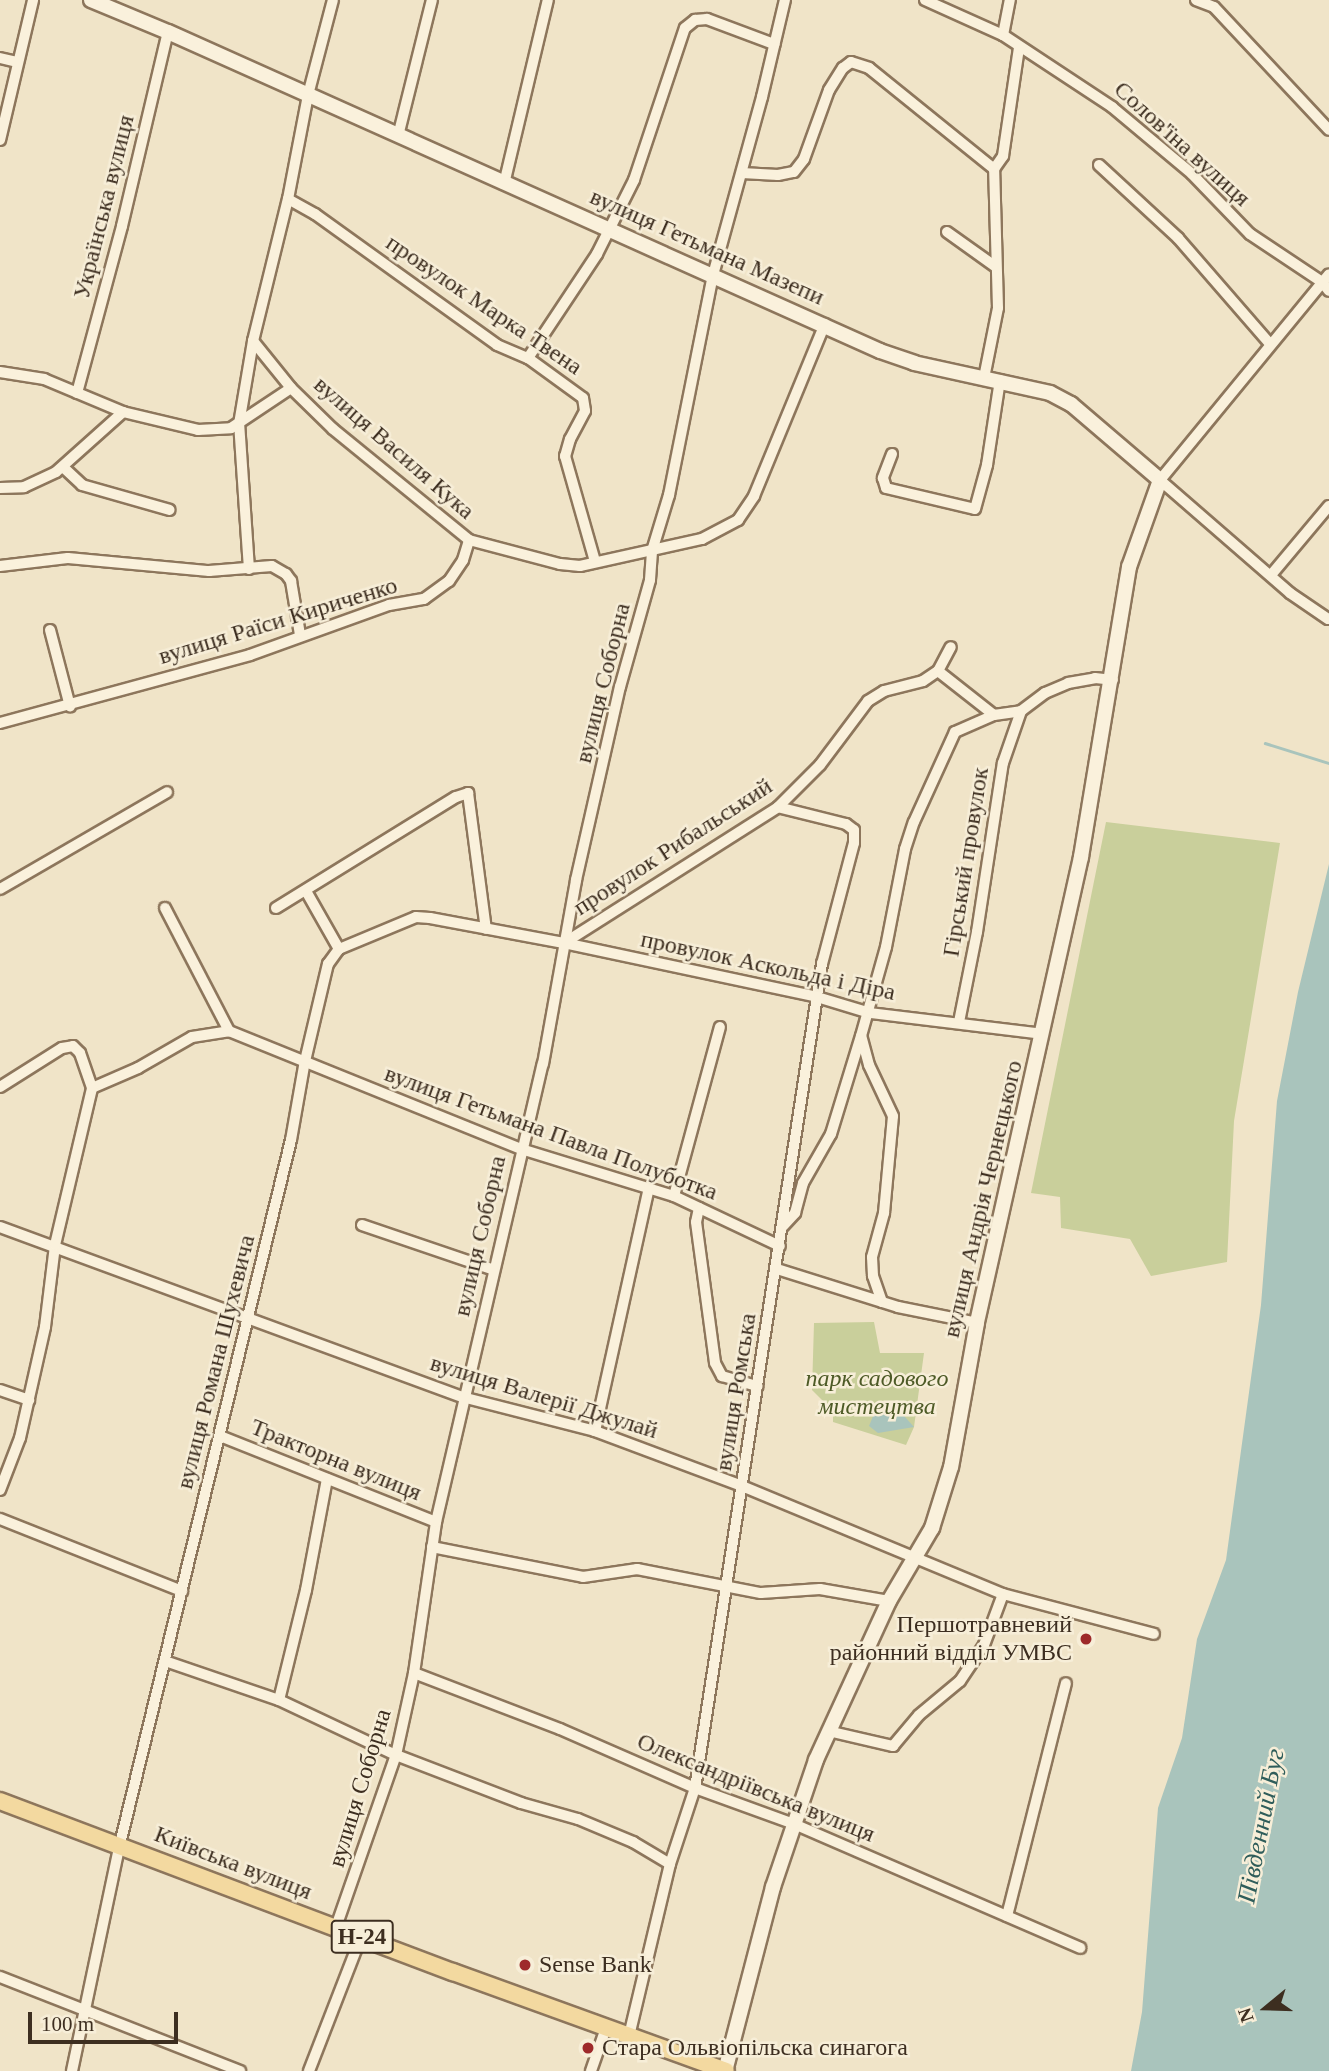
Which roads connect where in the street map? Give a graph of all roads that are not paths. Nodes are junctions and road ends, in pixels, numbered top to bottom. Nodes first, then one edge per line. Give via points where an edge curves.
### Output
1 (33, 0) edge
2 (91, 0) edge
3 (333, 0) edge
4 (432, 0) edge
5 (548, 0) edge
6 (785, 0) edge
7 (925, 0) edge
8 (1010, 0) edge
9 (1196, 0) edge
10 (168, 32) junction
11 (1003, 35) junction
12 (774, 44) junction
13 (1020, 48) junction
14 (0, 58) edge
15 (17, 62) junction
16 (308, 94) junction
17 (1329, 130) edge
18 (398, 136) junction
19 (0, 140) edge
20 (1099, 165) dead end
21 (994, 169) junction
22 (742, 173) junction
23 (504, 184) junction
24 (288, 199) junction
25 (609, 231) junction
26 (947, 232) dead end
27 (996, 267) junction
28 (713, 275) junction
29 (1325, 278) edge
30 (1329, 292) edge
31 (825, 324) junction
32 (253, 341) junction
33 (1270, 344) junction
34 (528, 358) junction
35 (0, 372) edge
36 (984, 378) junction
37 (1000, 380) junction
38 (292, 388) junction
39 (78, 393) junction
40 (123, 412) junction
41 (239, 424) junction
42 (892, 454) dead end
43 (63, 467) junction
44 (1160, 480) junction
45 (0, 488) edge
46 (1329, 506) edge
47 (170, 510) dead end
48 (469, 540) junction
49 (652, 551) junction
50 (595, 561) junction
51 (0, 566) edge
52 (249, 569) junction
53 (1271, 575) junction
54 (1328, 620) edge
55 (50, 630) dead end
56 (300, 635) junction
57 (951, 647) dead end
58 (938, 671) junction
59 (1113, 680) junction
60 (70, 706) junction
61 (1021, 711) junction
62 (994, 715) junction
63 (0, 723) edge
64 (167, 792) dead end
65 (778, 807) junction
66 (0, 890) edge
67 (306, 891) junction
68 (165, 908) dead end
69 (276, 908) dead end
70 (486, 929) junction
71 (564, 943) junction
72 (339, 949) junction
73 (817, 997) junction
74 (870, 1013) junction
75 (959, 1022) junction
76 (720, 1027) dead end
77 (229, 1031) junction
78 (1043, 1034) junction
79 (861, 1036) junction
80 (305, 1061) junction
81 (0, 1087) edge
82 (92, 1088) junction
83 (521, 1149) junction
84 (649, 1188) junction
85 (674, 1196) junction
86 (699, 1208) junction
87 (362, 1225) dead end
88 (0, 1227) edge
89 (781, 1228) junction
90 (55, 1245) junction
91 (780, 1246) junction
92 (776, 1269) junction
93 (494, 1270) junction
94 (882, 1302) junction
95 (248, 1317) junction
96 (978, 1323) junction
97 (758, 1386) junction
98 (0, 1390) edge
99 (466, 1398) junction
100 (29, 1400) junction
101 (595, 1431) junction
102 (220, 1436) junction
103 (327, 1479) junction
104 (742, 1486) junction
105 (0, 1490) edge
106 (0, 1519) edge
107 (436, 1522) junction
108 (432, 1546) junction
109 (913, 1558) junction
110 (726, 1587) junction
111 (182, 1591) junction
112 (1003, 1594) junction
113 (889, 1601) junction
114 (1154, 1634) dead end
115 (165, 1661) junction
116 (414, 1673) junction
117 (1066, 1683) dead end
118 (279, 1700) junction
119 (828, 1731) junction
120 (396, 1755) junction
121 (695, 1788) junction
122 (0, 1801) edge
123 (794, 1824) junction
124 (120, 1844) junction
125 (670, 1864) junction
126 (1007, 1916) junction
127 (336, 1927) junction
128 (361, 1937) junction
129 (1080, 1948) dead end
130 (0, 1977) edge
131 (83, 2007) junction
132 (606, 2028) junction
133 (629, 2036) junction
134 (72, 2071) edge
135 (240, 2071) edge
136 (309, 2071) edge
137 (591, 2071) edge
138 (725, 2071) edge

1 - 15 street
2 - 10 street, вулиця Гетьмана Мазепи
3 - 16 street
4 - 18 street
5 - 23 street
6 - 12 street, вулиця Соборна
7 - 11 street, Солов'їна вулиця
8 - 11 street
9 - 17 street via 1214,7
10 - 16 street, вулиця Гетьмана Мазепи
10 - 39 street, Українська вулиця
11 - 13 street, Солов'їна вулиця
12 - 22 street, вулиця Соборна
12 - 25 street via 706,19 689,23 634,180
13 - 21 street via 1003,156
13 - 29 street, Солов'їна вулиця via 1112,107 1192,174 1250,234
14 - 15 street
15 - 19 street
16 - 18 street, вулиця Гетьмана Мазепи
16 - 24 street
18 - 23 street, вулиця Гетьмана Мазепи
20 - 33 street via 1178,238
21 - 22 street via 869,68 851,62 829,90 804,159 794,172
21 - 27 street
22 - 28 street, вулиця Соборна
23 - 25 street, вулиця Гетьмана Мазепи
24 - 32 street
24 - 34 street, провулок Марка Твена via 316,214 497,345
25 - 28 street, вулиця Гетьмана Мазепи
25 - 34 street
26 - 27 street
27 - 36 street via 998,308
28 - 31 street, вулиця Гетьмана Мазепи
28 - 49 street, вулиця Соборна via 669,495
29 - 30 street, Солов'їна вулиця
29 - 33 street, вулиця Андрія Чернецького
31 - 36 street, вулиця Гетьмана Мазепи via 914,363
31 - 49 street, вулиця Василя Кука via 754,496 738,520 702,539
32 - 38 street, вулиця Василя Кука
32 - 41 street
33 - 44 street, вулиця Андрія Чернецького
34 - 50 street, провулок Марка Твена via 585,402 565,456
35 - 39 street via 44,379
36 - 37 street, вулиця Гетьмана Мазепи
37 - 42 street via 987,466 975,509 886,488 883,478
37 - 44 street, вулиця Гетьмана Мазепи via 1050,393 1071,404
38 - 41 street
38 - 48 street, вулиця Василя Кука via 334,429
39 - 40 street
40 - 41 street via 198,430 225,430
40 - 43 street
41 - 52 street
43 - 45 street via 24,488
43 - 47 street via 82,485
44 - 53 street, вулиця Гетьмана Мазепи
44 - 59 street, вулиця Андрія Чернецького via 1129,567
46 - 53 street
48 - 50 street, вулиця Василя Кука via 560,564 580,566
48 - 56 street, вулиця Раїси Кириченко via 449,581 424,599
49 - 50 street, вулиця Василя Кука
49 - 71 street, вулиця Соборна via 650,580 620,687
51 - 52 street via 68,558 209,571
52 - 56 street via 272,566 286,574 295,594
53 - 54 street, вулиця Гетьмана Мазепи
55 - 60 street
56 - 60 street, вулиця Раїси Кириченко via 250,655
57 - 58 street
58 - 62 street
58 - 65 street, провулок Рибальський via 868,701 820,765
59 - 61 street via 1068,683
59 - 78 street, вулиця Андрія Чернецького
60 - 63 street, вулиця Раїси Кириченко
61 - 62 street
61 - 75 street, Гірський провулок via 1003,763
62 - 74 street via 955,732 914,822
64 - 66 street
65 - 71 street, провулок Рибальський
65 - 73 street, вулиця Ромська via 854,830
67 - 69 street
67 - 70 street via 456,796 468,793
67 - 72 street
68 - 77 street
70 - 71 street, провулок Аскольда і Діра
70 - 72 street via 416,918
71 - 73 street, провулок Аскольда і Діра
71 - 83 street, вулиця Соборна via 543,1064
72 - 80 street, вулиця Романа Шухевича via 328,964
73 - 74 street, провулок Аскольда і Діра
73 - 89 street, вулиця Ромська
74 - 75 street, провулок Аскольда і Діра
74 - 79 street
75 - 78 street, провулок Аскольда і Діра
76 - 85 street
77 - 80 street, вулиця Гетьмана Павла Полуботка
77 - 82 street via 192,1037
78 - 96 street, вулиця Андрія Чернецького
79 - 89 street via 831,1134 803,1182 795,1213
79 - 94 street via 893,1116 884,1213 872,1257
80 - 83 street, вулиця Гетьмана Павла Полуботка
80 - 95 street, вулиця Романа Шухевича via 291,1140
81 - 82 street via 62,1048 73,1046
82 - 90 street
83 - 84 street, вулиця Гетьмана Павла Полуботка
83 - 93 street, вулиця Соборна
84 - 85 street, вулиця Гетьмана Павла Полуботка
84 - 101 street
85 - 86 street, вулиця Гетьмана Павла Полуботка
86 - 91 street, вулиця Гетьмана Павла Полуботка
86 - 97 street via 696,1222 715,1363 722,1376
87 - 93 street
88 - 90 street, вулиця Валерії Джулай
89 - 91 street, вулиця Ромська
90 - 95 street, вулиця Валерії Джулай
90 - 100 street via 45,1327
91 - 92 street, вулиця Ромська
92 - 94 street
92 - 97 street, вулиця Ромська
93 - 99 street, вулиця Соборна
94 - 96 street
95 - 99 street, вулиця Валерії Джулай
95 - 102 street, вулиця Романа Шухевича
96 - 109 street, вулиця Андрія Чернецького via 948,1478 932,1528
97 - 104 street, вулиця Ромська
98 - 100 street
99 - 101 street, вулиця Валерії Джулай
99 - 107 street, вулиця Соборна
100 - 105 street
101 - 104 street, вулиця Валерії Джулай
102 - 103 street, Тракторна вулиця
102 - 111 street, вулиця Романа Шухевича
103 - 107 street, Тракторна вулиця
103 - 118 street
104 - 109 street, вулиця Валерії Джулай
104 - 110 street, вулиця Ромська
106 - 111 street
107 - 108 street, вулиця Соборна
108 - 110 street via 583,1577 637,1569
108 - 116 street, вулиця Соборна
109 - 112 street, вулиця Валерії Джулай
109 - 113 street, вулиця Андрія Чернецького
110 - 113 street via 761,1593 820,1589
110 - 121 street, вулиця Ромська
111 - 115 street, вулиця Романа Шухевича
112 - 114 street, вулиця Валерії Джулай
112 - 119 street via 984,1645 960,1681 919,1715 893,1746
113 - 119 street, вулиця Андрія Чернецького
115 - 118 street
115 - 124 street, вулиця Романа Шухевича
116 - 120 street, вулиця Соборна
116 - 121 street, Олександріївська вулиця
117 - 126 street
118 - 120 street
119 - 123 street, вулиця Андрія Чернецького
120 - 125 street via 578,1819 633,1842
120 - 127 street, вулиця Соборна
121 - 123 street, Олександріївська вулиця
121 - 125 street, вулиця Ромська
122 - 124 main road, Київська вулиця / Н-24
123 - 126 street, Олександріївська вулиця
123 - 138 street, вулиця Андрія Чернецького
124 - 127 main road, Київська вулиця / Н-24
124 - 131 street, вулиця Романа Шухевича
125 - 133 street, вулиця Ромська
126 - 129 street, Олександріївська вулиця
127 - 128 main road, Київська вулиця / Н-24
128 - 132 main road, Київська вулиця / Н-24
128 - 136 street
130 - 131 street
131 - 134 street, вулиця Романа Шухевича
131 - 135 street
132 - 133 main road, Київська вулиця / Н-24
132 - 137 street
133 - 138 main road, Київська вулиця / Н-24

